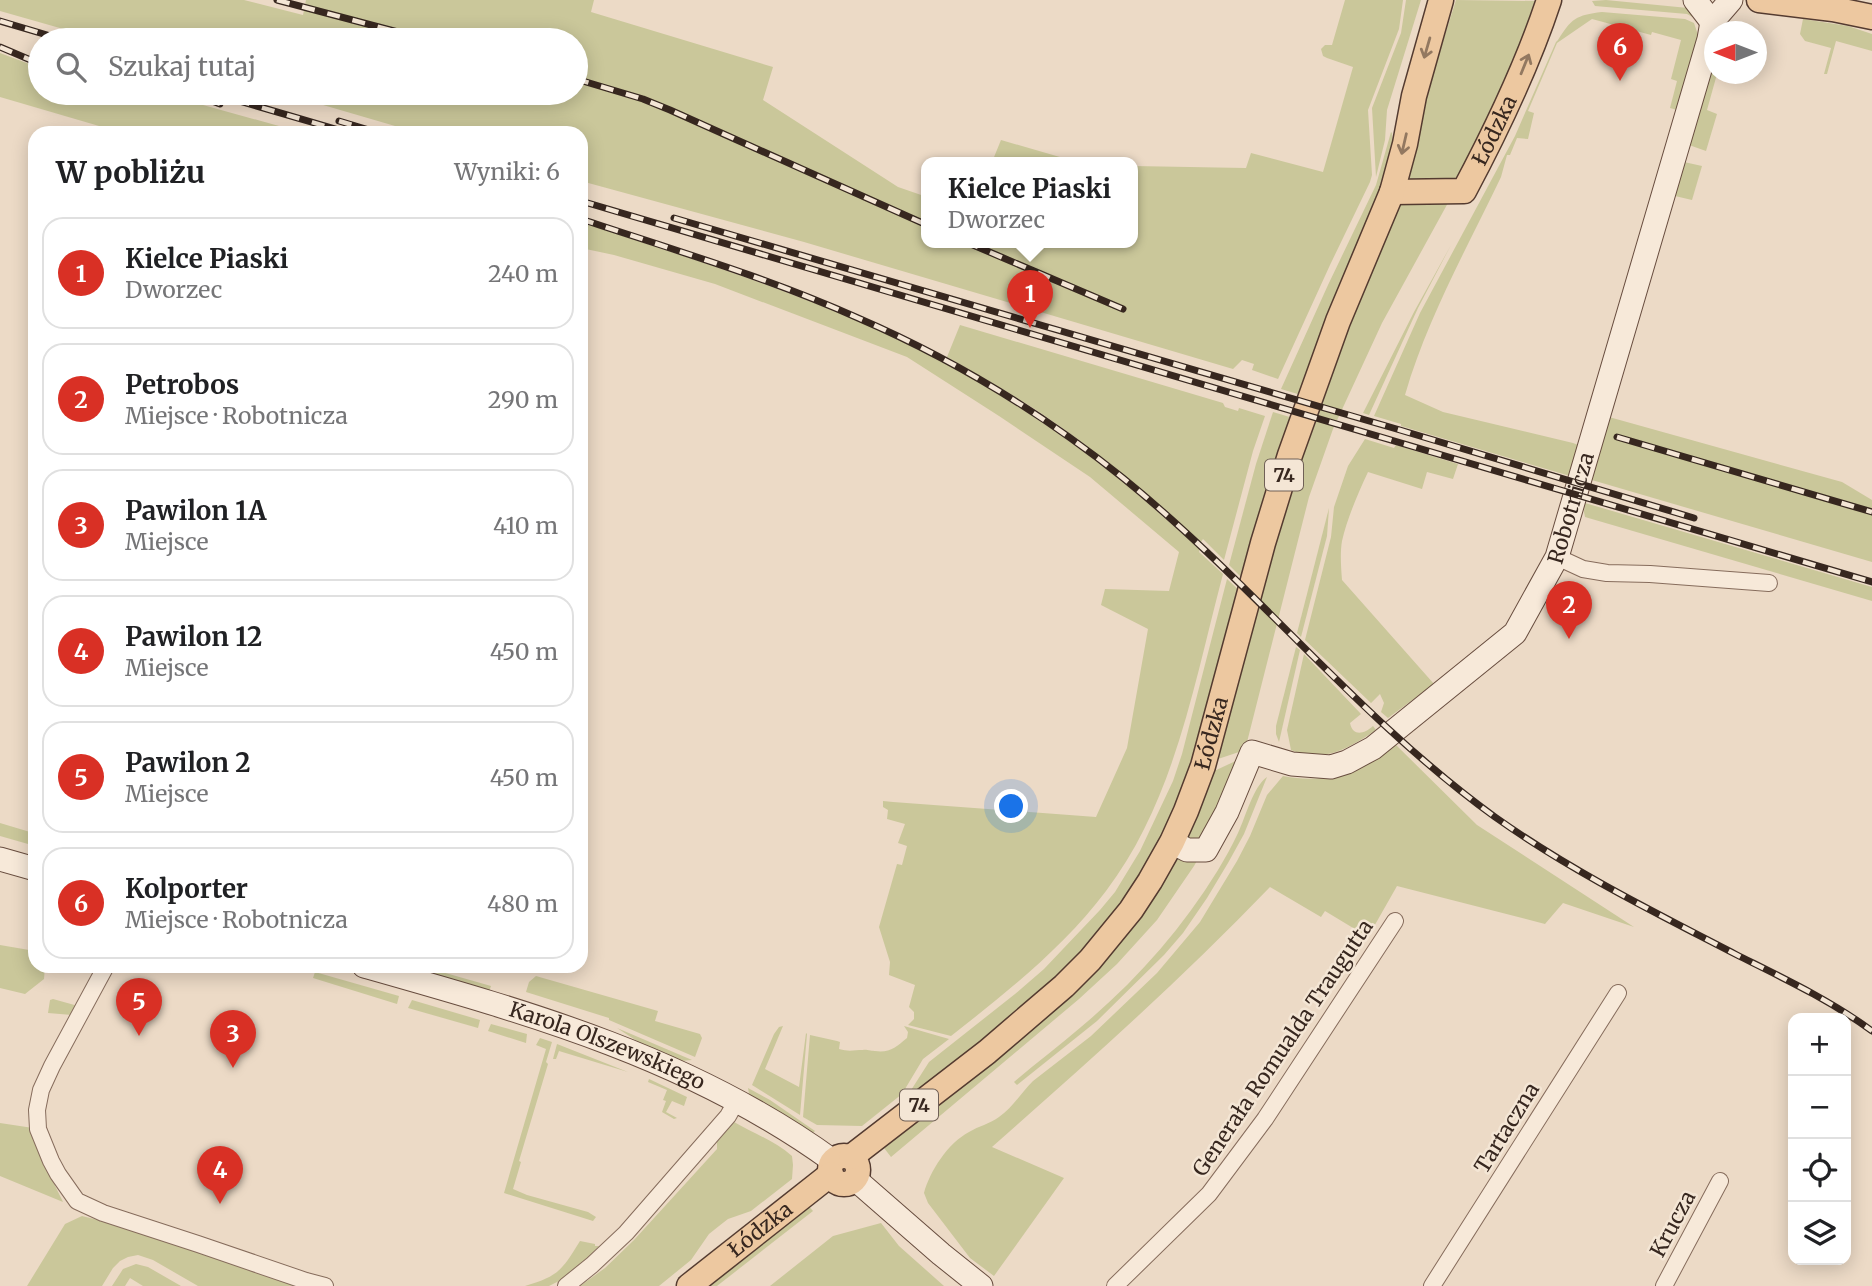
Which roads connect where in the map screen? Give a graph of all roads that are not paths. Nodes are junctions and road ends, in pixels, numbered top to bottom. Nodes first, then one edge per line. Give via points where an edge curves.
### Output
1 (1441, 0) edge
2 (1549, 0) edge
3 (1695, 0) edge
4 (1731, 0) edge
5 (1759, 0) edge
6 (1872, 16) edge
7 (1711, 21) edge
8 (1713, 21) edge
9 (1704, 56) edge
10 (1392, 192) junction
11 (1557, 557) junction
12 (1769, 583) dead end
13 (1172, 842) junction
14 (0, 859) edge
15 (28, 867) edge
16 (1395, 921) dead end
17 (102, 973) edge
18 (388, 973) edge
19 (1618, 993) dead end
20 (737, 1100) junction
21 (842, 1168) junction
22 (1720, 1181) dead end
23 (325, 1286) edge
24 (566, 1286) edge
25 (689, 1286) edge
26 (981, 1286) edge
27 (1115, 1286) edge
28 (1432, 1286) edge
29 (1664, 1286) edge

1 -> 10 main road, Łódzka / 74
10 -> 2 main road, Łódzka via 1464,191 1513,93
3 - 7 street
4 - 8 street, Robotnicza
5 - 6 main road
9 - 11 street, Robotnicza
10 - 13 main road, Łódzka / 74 via 1338,321 1290,455 1203,766
11 - 12 street via 1583,569 1607,573
11 - 13 street, Robotnicza via 1515,633 1373,748 1331,767 1292,764 1252,752 1206,850 1187,850
13 - 21 main road, Łódzka / 74 via 1131,910 1064,986
14 - 15 street
16 - 27 street, Generała Romualda Traugutta via 1265,1119 1209,1194
17 - 23 street via 52,1066 37,1110 38,1129 51,1161 77,1201
18 - 20 street, Karola Olszewskiego via 589,1034
19 - 28 street, Tartaczna
20 - 21 street, Karola Olszewskiego
20 - 24 street via 626,1233
21 - 25 main road, Łódzka / 74
21 - 26 street, Karola Olszewskiego
22 - 29 street, Krucza

